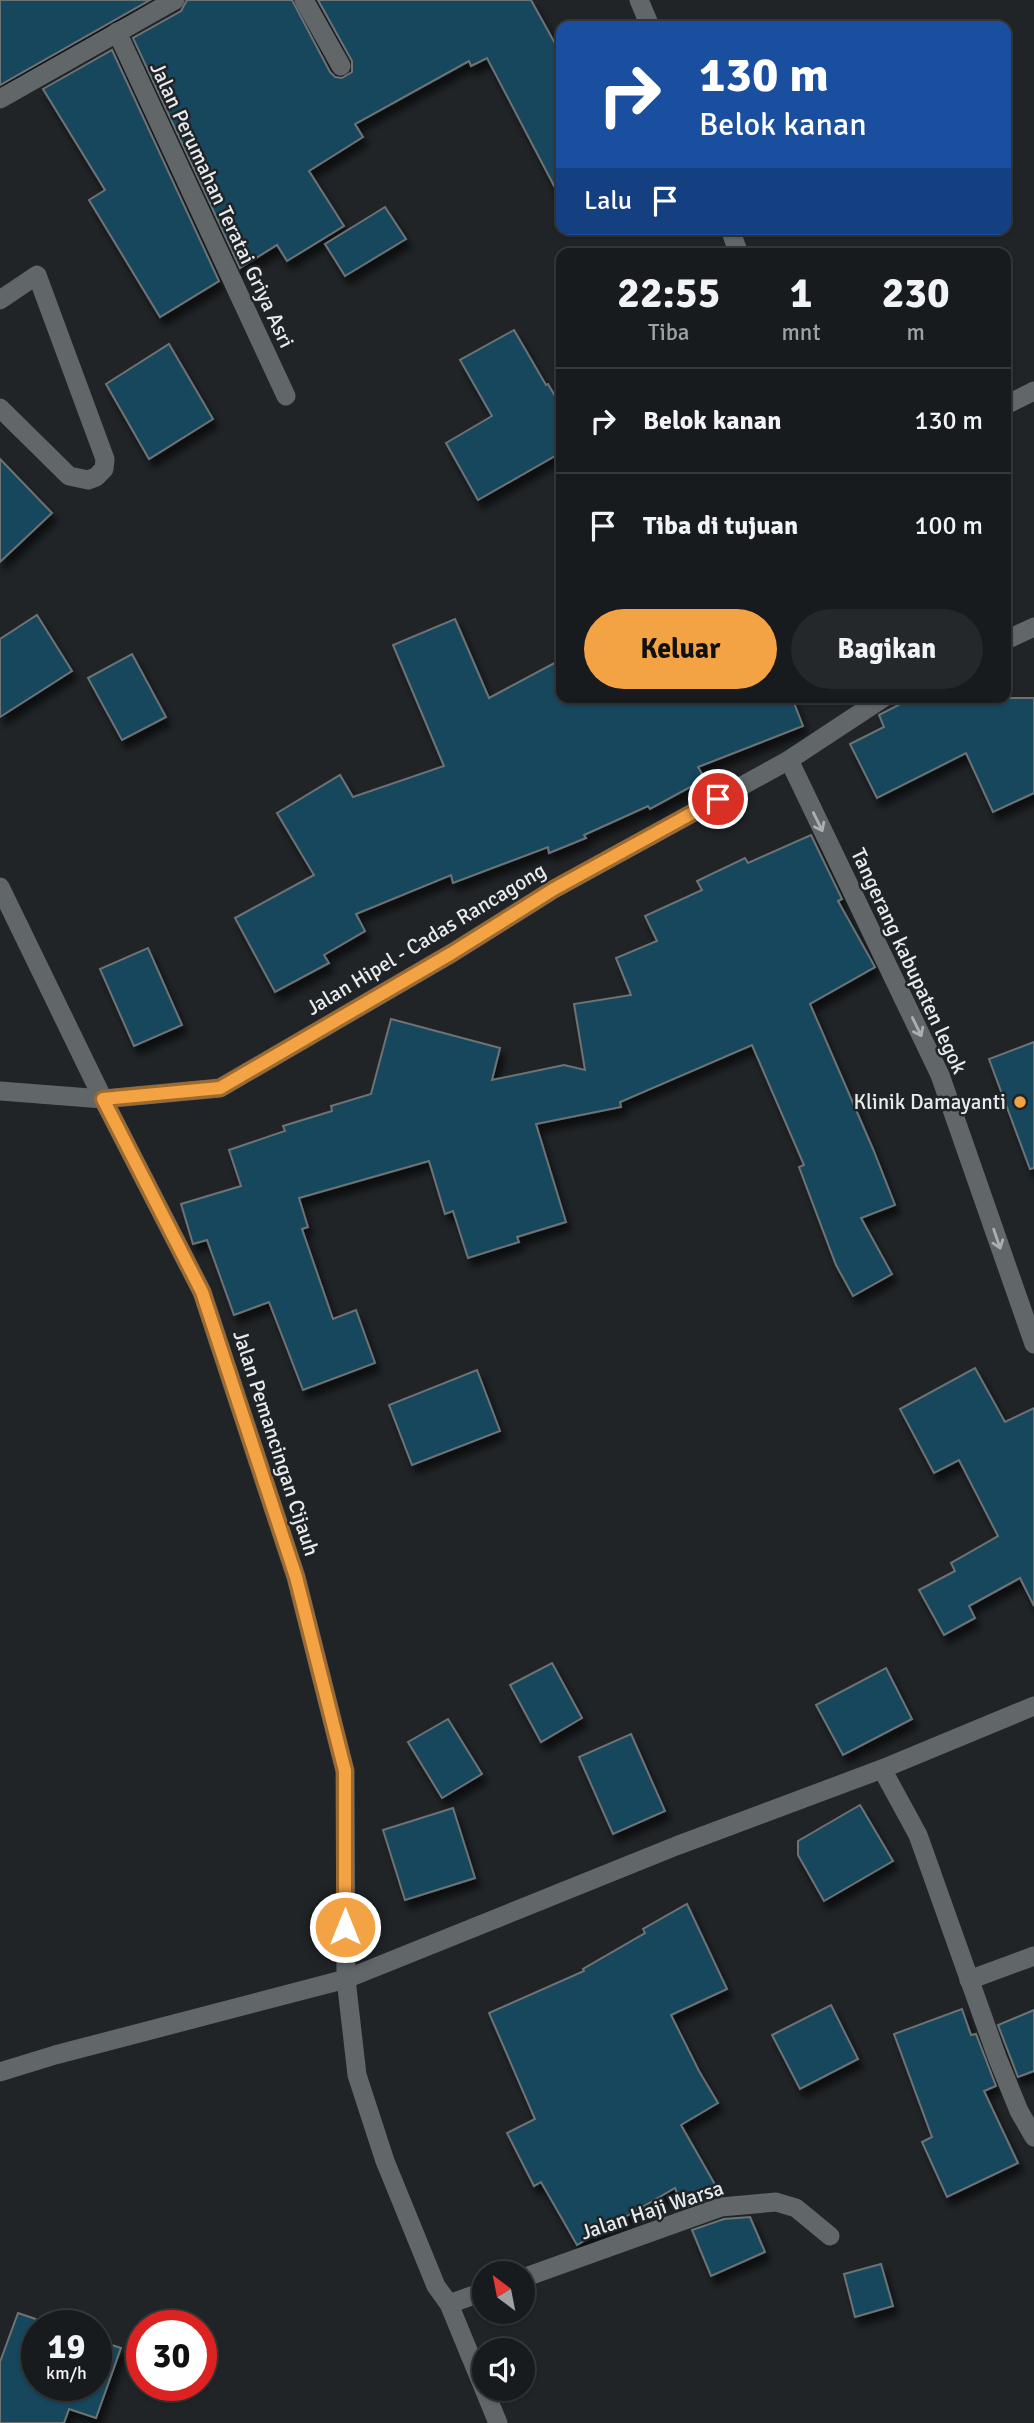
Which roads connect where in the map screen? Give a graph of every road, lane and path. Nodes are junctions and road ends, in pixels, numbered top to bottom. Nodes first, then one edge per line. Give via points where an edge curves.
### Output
1 (175, 0) edge
2 (304, 0) edge
3 (639, 0) edge
4 (648, 21) edge
5 (117, 33) junction
6 (341, 66) dead end
7 (0, 99) edge
8 (0, 300) edge
9 (1034, 391) edge
10 (286, 396) dead end
11 (1011, 402) edge
12 (0, 408) edge
13 (1034, 627) edge
14 (1011, 638) edge
15 (875, 703) edge
16 (789, 760) junction
17 (0, 887) edge
18 (0, 1091) edge
19 (103, 1099) junction
20 (1034, 1344) edge
21 (1034, 1706) edge
22 (882, 1769) junction
23 (1034, 1956) edge
24 (346, 1979) junction
25 (970, 1980) junction
26 (0, 2072) edge
27 (1034, 2137) edge
28 (830, 2236) dead end
29 (536, 2273) edge
30 (472, 2296) edge
31 (449, 2304) junction
32 (498, 2423) edge

1 - 5 street
2 - 6 street
3 - 4 street
5 - 7 street
5 - 10 street, Jalan Perumahan Teratai Griya Asri
8 - 12 street via 37,275 105,458 104,469 88,480 69,476
9 - 11 street
13 - 14 street
15 - 16 street, Jalan Hipel - Cadas Rancagong
16 - 19 street, Jalan Hipel - Cadas Rancagong via 554,889 220,1088
16 -> 20 street, Tangerang kabupaten legok via 940,1075
17 - 19 street, Jalan Pemancingan Cijauh
18 - 19 street, Jalan Hipel - Cadas Rancagong
19 - 24 street, Jalan Pemancingan Cijauh via 202,1292 296,1577 345,1771
21 - 22 street
22 - 24 street
22 - 25 street via 918,1835
23 - 25 street
24 - 26 street
24 - 31 street, Jalan Pemancingan Cijauh via 358,2074 385,2161 436,2286
25 - 27 street via 996,2057
28 - 29 street, Jalan Haji Warsa via 796,2208 776,2202 721,2207
30 - 31 street
31 - 32 street, Jalan Pemancingan Cijauh

